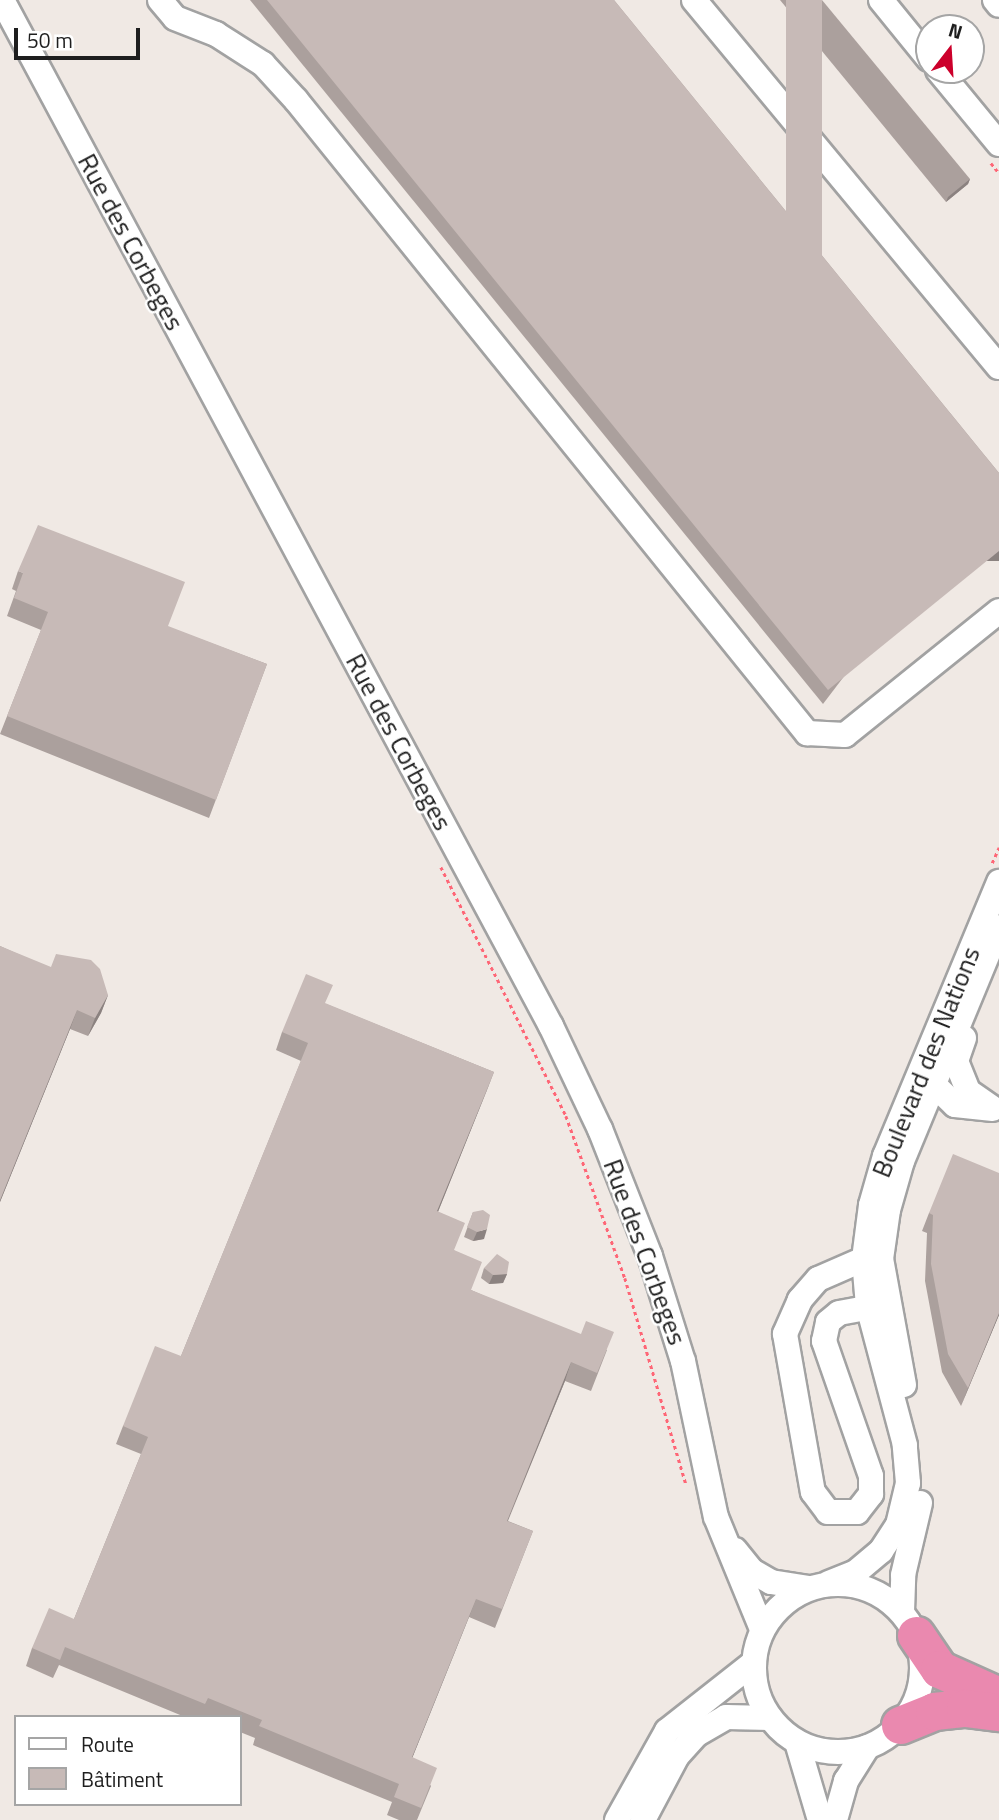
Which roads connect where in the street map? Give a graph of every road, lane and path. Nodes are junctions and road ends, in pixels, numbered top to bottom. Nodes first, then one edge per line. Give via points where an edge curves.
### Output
1 (2, 0) edge
2 (160, 0) edge
3 (694, 0) edge
4 (881, 0) edge
5 (995, 0) edge
6 (999, 5) edge
7 (915, 41) edge
8 (949, 84) edge
9 (999, 145) edge
10 (999, 367) edge
11 (999, 611) edge
12 (439, 863) dead end
13 (999, 882) edge
14 (999, 929) edge
15 (975, 939) junction
16 (933, 1087) junction
17 (996, 1110) edge
18 (864, 1259) junction
19 (877, 1305) junction
20 (688, 1489) dead end
21 (716, 1517) junction
22 (819, 1586) junction
23 (909, 1623) junction
24 (762, 1629) junction
25 (753, 1663) junction
26 (999, 1696) edge
27 (999, 1713) edge
28 (770, 1718) junction
29 (900, 1726) junction
30 (797, 1742) junction
31 (867, 1747) junction
32 (617, 1820) edge
33 (643, 1820) edge
34 (820, 1820) edge
35 (835, 1820) edge

1 - 21 street, Rue des Corbeges via 551,1026 600,1129 650,1256 683,1361
2 - 11 street via 175,18 216,34 263,64 296,100 807,733 845,735
3 - 10 street
4 - 7 street
5 - 6 street
8 - 9 street
12 - 20 path via 566,1116 625,1278
13 - 15 street, Boulevard des Nations
14 - 16 street, Boulevard des Nations
14 - 17 street via 956,1061 968,1091
15 - 16 street via 963,988 925,1079
15 - 18 street, Boulevard des Nations via 885,1156 871,1205
16 - 17 street via 955,1105
16 - 19 street, Boulevard des Nations via 887,1210
18 - 19 street, Boulevard des Nations
18 - 19 street via 818,1279 800,1300 785,1334 813,1492 828,1512 857,1512 871,1494 871,1476 824,1341 828,1322 839,1313
19 - 22 street, Boulevard des Nations via 905,1445 908,1483 898,1525 881,1551 856,1572
19 - 23 street, Boulevard des Nations via 920,1443 924,1486 904,1575
21 - 22 street, Rue des Corbeges via 752,1570 771,1582
21 - 24 street, Rue des Corbeges
22 - 23 street via 869,1589
22 - 24 street via 789,1598
23 - 26 highway via 939,1669
23 - 29 street via 923,1673 912,1710
24 - 25 street
25 - 28 street via 754,1683
25 - 32 street via 667,1731
27 - 29 highway via 965,1708 933,1711
28 - 30 street
28 - 33 street via 726,1717 698,1734 677,1756
29 - 31 street
30 - 31 street via 843,1752
30 - 34 street
31 - 35 street via 846,1781

